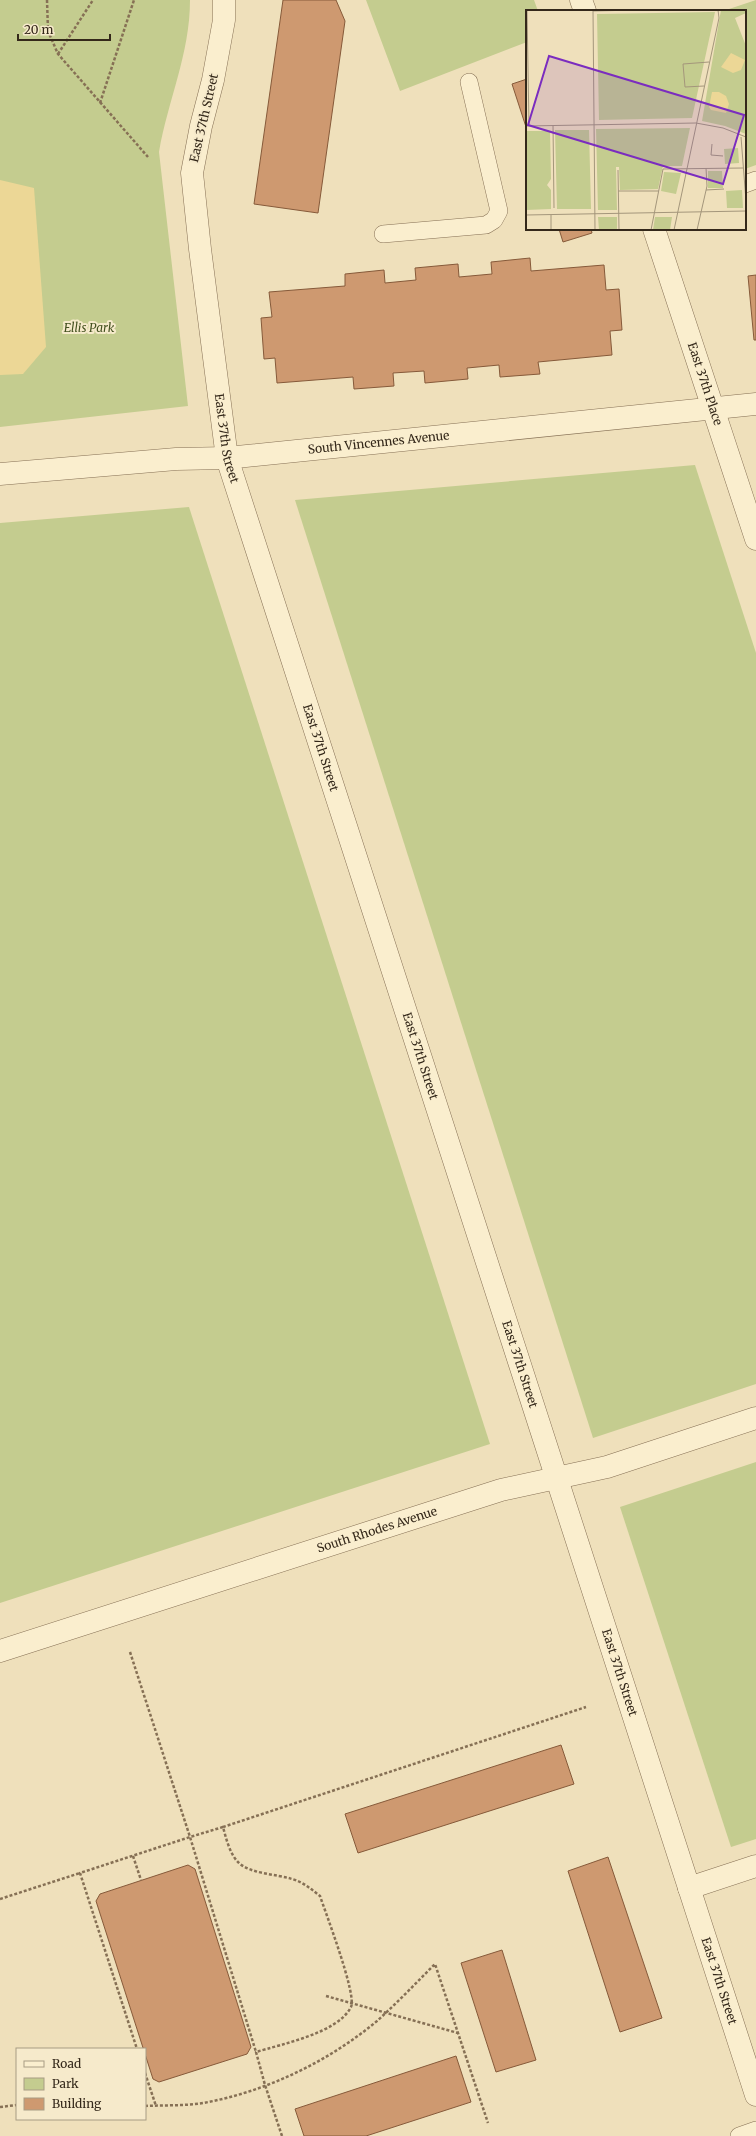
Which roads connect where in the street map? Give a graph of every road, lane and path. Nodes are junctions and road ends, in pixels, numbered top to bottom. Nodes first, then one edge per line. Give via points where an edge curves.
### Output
1 (47, 0) edge
2 (93, 0) edge
3 (134, 0) edge
4 (224, 0) edge
5 (581, 0) edge
6 (585, 10) edge
7 (58, 54) junction
8 (469, 82) dead end
9 (100, 103) junction
10 (148, 157) dead end
11 (756, 180) edge
12 (746, 184) edge
13 (654, 230) edge
14 (383, 234) dead end
15 (756, 404) edge
16 (712, 408) junction
17 (227, 458) junction
18 (0, 474) edge
19 (756, 539) edge
20 (756, 1418) edge
21 (557, 1478) junction
22 (0, 1651) edge
23 (130, 1652) dead end
24 (586, 1708) dead end
25 (223, 1826) junction
26 (190, 1838) junction
27 (133, 1856) junction
28 (756, 1866) edge
29 (80, 1873) junction
30 (141, 1880) dead end
31 (689, 1888) junction
32 (0, 1899) edge
33 (326, 1996) dead end
34 (352, 2003) junction
35 (385, 2012) junction
36 (459, 2034) junction
37 (137, 2048) edge
38 (256, 2052) junction
39 (146, 2076) edge
40 (265, 2085) junction
41 (756, 2095) edge
42 (16, 2105) edge
43 (146, 2106) edge
44 (156, 2106) junction
45 (0, 2107) edge
46 (488, 2123) dead end
47 (756, 2130) edge
48 (282, 2136) edge
49 (739, 2136) edge

1 - 7 path via 48,31
2 - 7 path
3 - 9 path
4 - 17 street, East 37th Street via 224,20 213,80 192,173
5 - 6 street
7 - 9 path
8 - 14 lane via 499,211 494,220 486,225
9 - 10 path
11 - 12 lane
13 - 16 street, East 37th Place
15 - 16 street, South Vincennes Avenue
16 - 17 street, South Vincennes Avenue
16 - 19 street, East 37th Place
17 - 18 street, South Vincennes Avenue via 176,459
17 - 21 street, East 37th Street
20 - 21 street, South Rhodes Avenue via 608,1467
21 - 22 street, South Rhodes Avenue via 501,1490
21 - 31 street, East 37th Street
23 - 26 path
24 - 25 path
25 - 26 path
25 - 34 path via 228,1844 239,1863 258,1872 292,1879 308,1886 320,1896 351,1991
26 - 27 path
26 - 38 path
27 - 29 path
27 - 30 path
28 - 31 street
29 - 32 path
29 - 37 path
31 - 41 street, East 37th Street
33 - 34 path
34 - 35 path
34 - 38 path via 340,2020 323,2030
35 - 36 path
35 - 36 path via 435,1964
35 - 40 path via 345,2044 308,2066
36 - 46 path
38 - 40 path
39 - 44 path
40 - 44 path via 202,2103
40 - 48 path
42 - 45 path
43 - 44 path
47 - 49 lane

